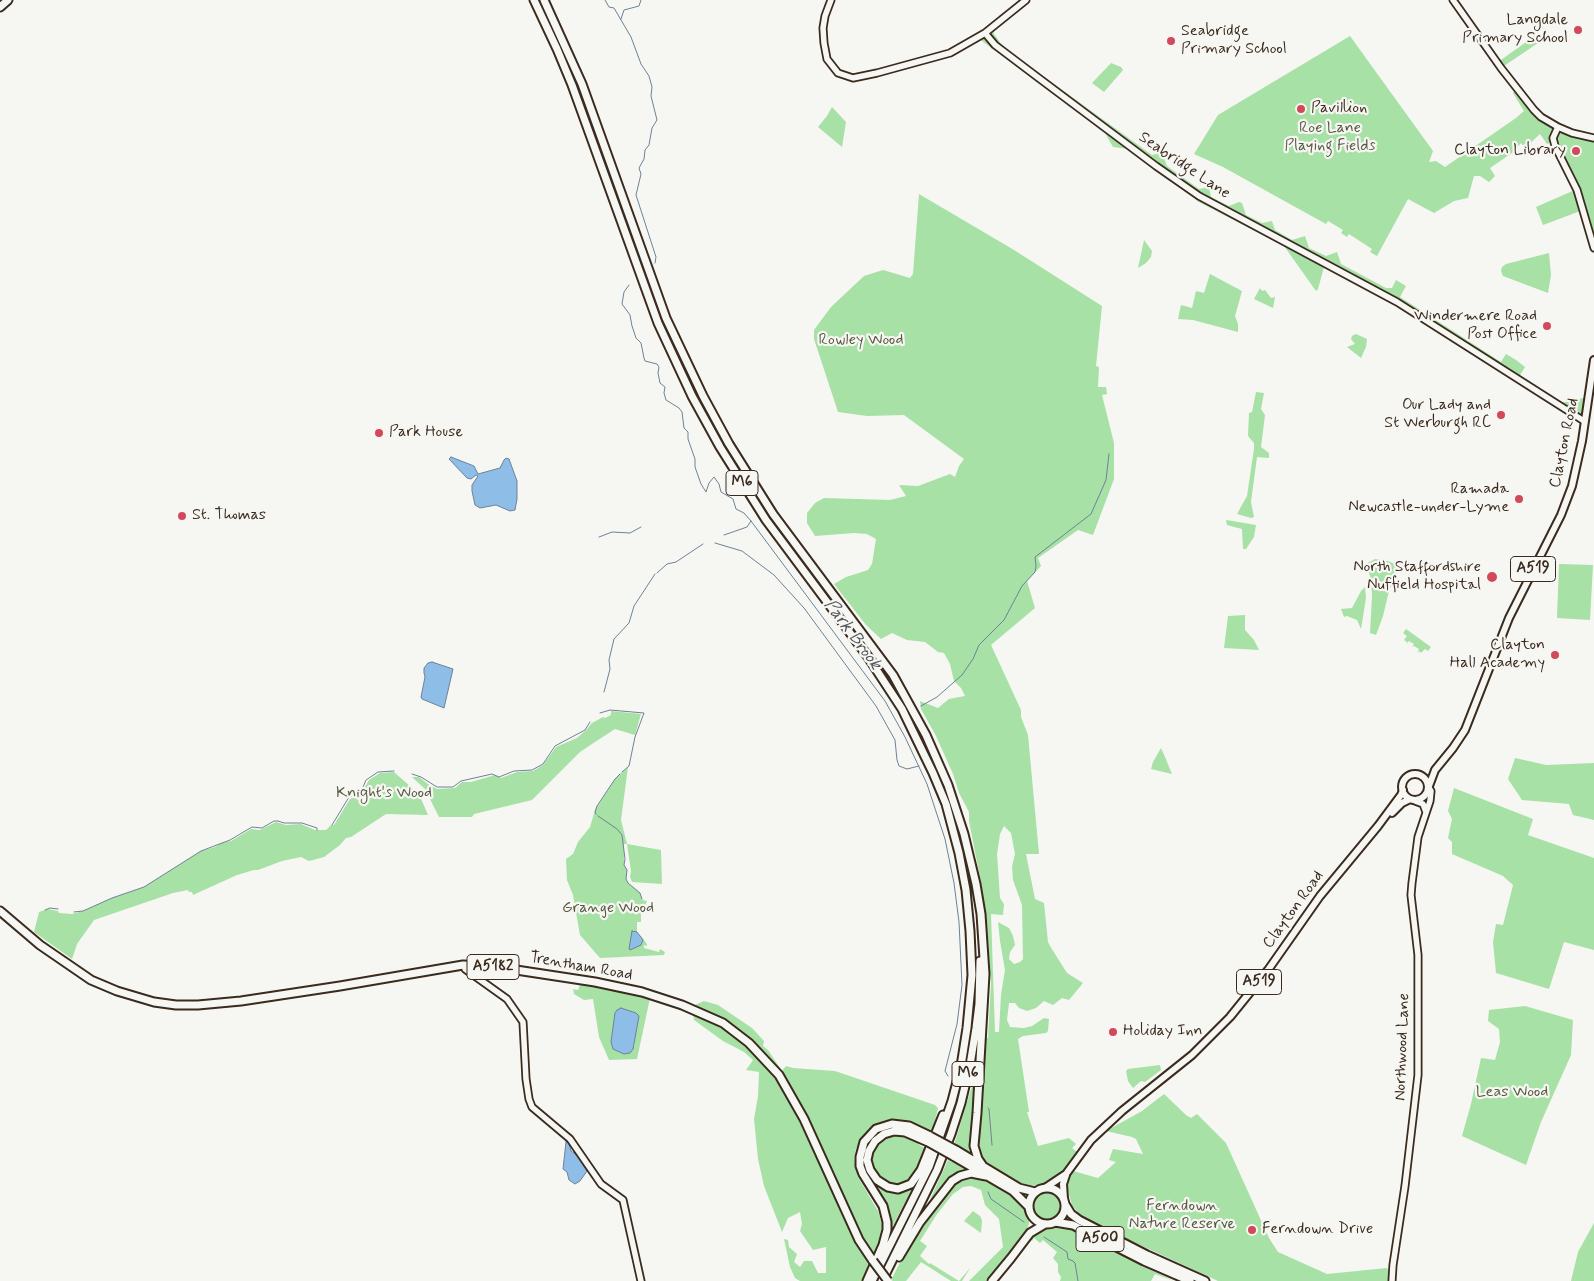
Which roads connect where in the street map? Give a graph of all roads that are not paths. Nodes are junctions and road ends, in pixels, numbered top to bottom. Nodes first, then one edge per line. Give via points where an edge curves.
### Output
1 (8, 0) edge
2 (534, 0) edge
3 (544, 0) edge
4 (831, 0) edge
5 (1026, 0) edge
6 (1453, 0) edge
7 (0, 7) edge
8 (985, 33) junction
9 (1558, 127) junction
10 (1594, 138) edge
11 (1594, 248) edge
12 (1594, 360) edge
13 (1584, 422) junction
14 (1435, 770) junction
15 (1420, 774) junction
16 (1429, 787) junction
17 (1402, 790) junction
18 (1413, 800) junction
19 (1426, 814) junction
20 (1378, 826) junction
21 (968, 852) junction
22 (0, 910) edge
23 (970, 931) junction
24 (465, 965) junction
25 (929, 1139) junction
26 (986, 1173) junction
27 (1066, 1174) junction
28 (1045, 1188) junction
29 (1035, 1192) junction
30 (1064, 1202) junction
31 (1029, 1207) junction
32 (1032, 1216) junction
33 (1055, 1222) junction
34 (1044, 1224) junction
35 (1030, 1233) junction
36 (641, 1281) edge
37 (867, 1281) edge
38 (872, 1281) edge
39 (882, 1281) edge
40 (887, 1281) edge
41 (992, 1281) edge
42 (1190, 1281) edge
43 (1205, 1281) edge
44 (1392, 1281) edge

1 - 7 highway
2 - 23 highway, M6 via 572,85 658,323 692,396 766,520 868,657 921,744 946,804 960,853
3 - 21 highway, M6 via 582,84 666,318 682,354 729,444 773,514 893,675 948,785
4 - 8 street via 823,28 827,59 833,68 846,76 861,77 950,53
5 - 8 street
6 - 9 street via 1527,102 1541,117
8 - 13 street, Seabridge Lane via 995,45 1199,196 1397,302
9 - 10 street
9 - 11 street via 1553,138 1555,146 1577,190
12 - 13 main road, Clayton Road / A519
13 - 14 main road, Clayton Road / A519 via 1574,477 1561,515 1509,618 1465,730
14 - 15 main road, Clayton Road / A519
14 - 16 main road, Clayton Road / A519
15 - 16 main road via 1426,778
15 - 17 main road, Clayton Road / A519 via 1407,777
16 - 18 main road, Clayton Road / A519 via 1425,796
16 - 19 street, Northwood Lane via 1430,801
17 - 18 main road
17 - 20 main road, Clayton Road / A519
18 - 19 street via 1424,805
18 - 20 main road, Clayton Road / A519 via 1398,807
19 - 44 street, Northwood Lane via 1416,848 1411,895 1418,956 1418,1075
20 - 27 main road, Clayton Road / A519 via 1320,896 1230,1018 1192,1055 1091,1140
21 - 26 highway, M6 via 979,900 985,956 974,1146
21 - 39 highway, M6 via 980,946 979,1004 970,1065 951,1134 937,1170
22 - 24 highway, Trentham Road / A5182 via 40,945 92,980 137,998 176,1005 241,1001
23 - 25 highway, M6 via 966,1000 956,1066 945,1110 921,1170 911,1184 898,1189 882,1184 870,1170 869,1151 884,1134 905,1132
23 - 38 highway, M6 via 972,975 969,1005 961,1066 952,1101 928,1167
24 - 36 street via 465,969 507,999 523,1022 526,1079 532,1107 570,1138 601,1184 623,1200
24 - 40 highway, Trentham Road / A5182, bridge via 543,974 642,992 682,1004 723,1023 749,1043 779,1076 804,1119 859,1240
25 - 26 highway, M6, bridge
25 - 37 highway, M6 via 908,1126 892,1124 876,1129 864,1142 860,1166 883,1206 887,1222 883,1244
26 - 29 highway, M6
26 - 31 highway, M6 via 1013,1191
26 - 40 highway, M6 via 965,1174 949,1183 909,1239
27 - 28 main road, A519
27 - 30 main road
28 - 29 highway
28 - 30 highway via 1058,1191
29 - 31 highway
30 - 33 highway via 1063,1214
30 - 43 highway, A500 via 1079,1220
31 - 32 highway
32 - 34 highway
32 - 35 highway
33 - 34 highway
33 - 42 highway, A500 via 1073,1225
34 - 35 highway
35 - 41 highway

